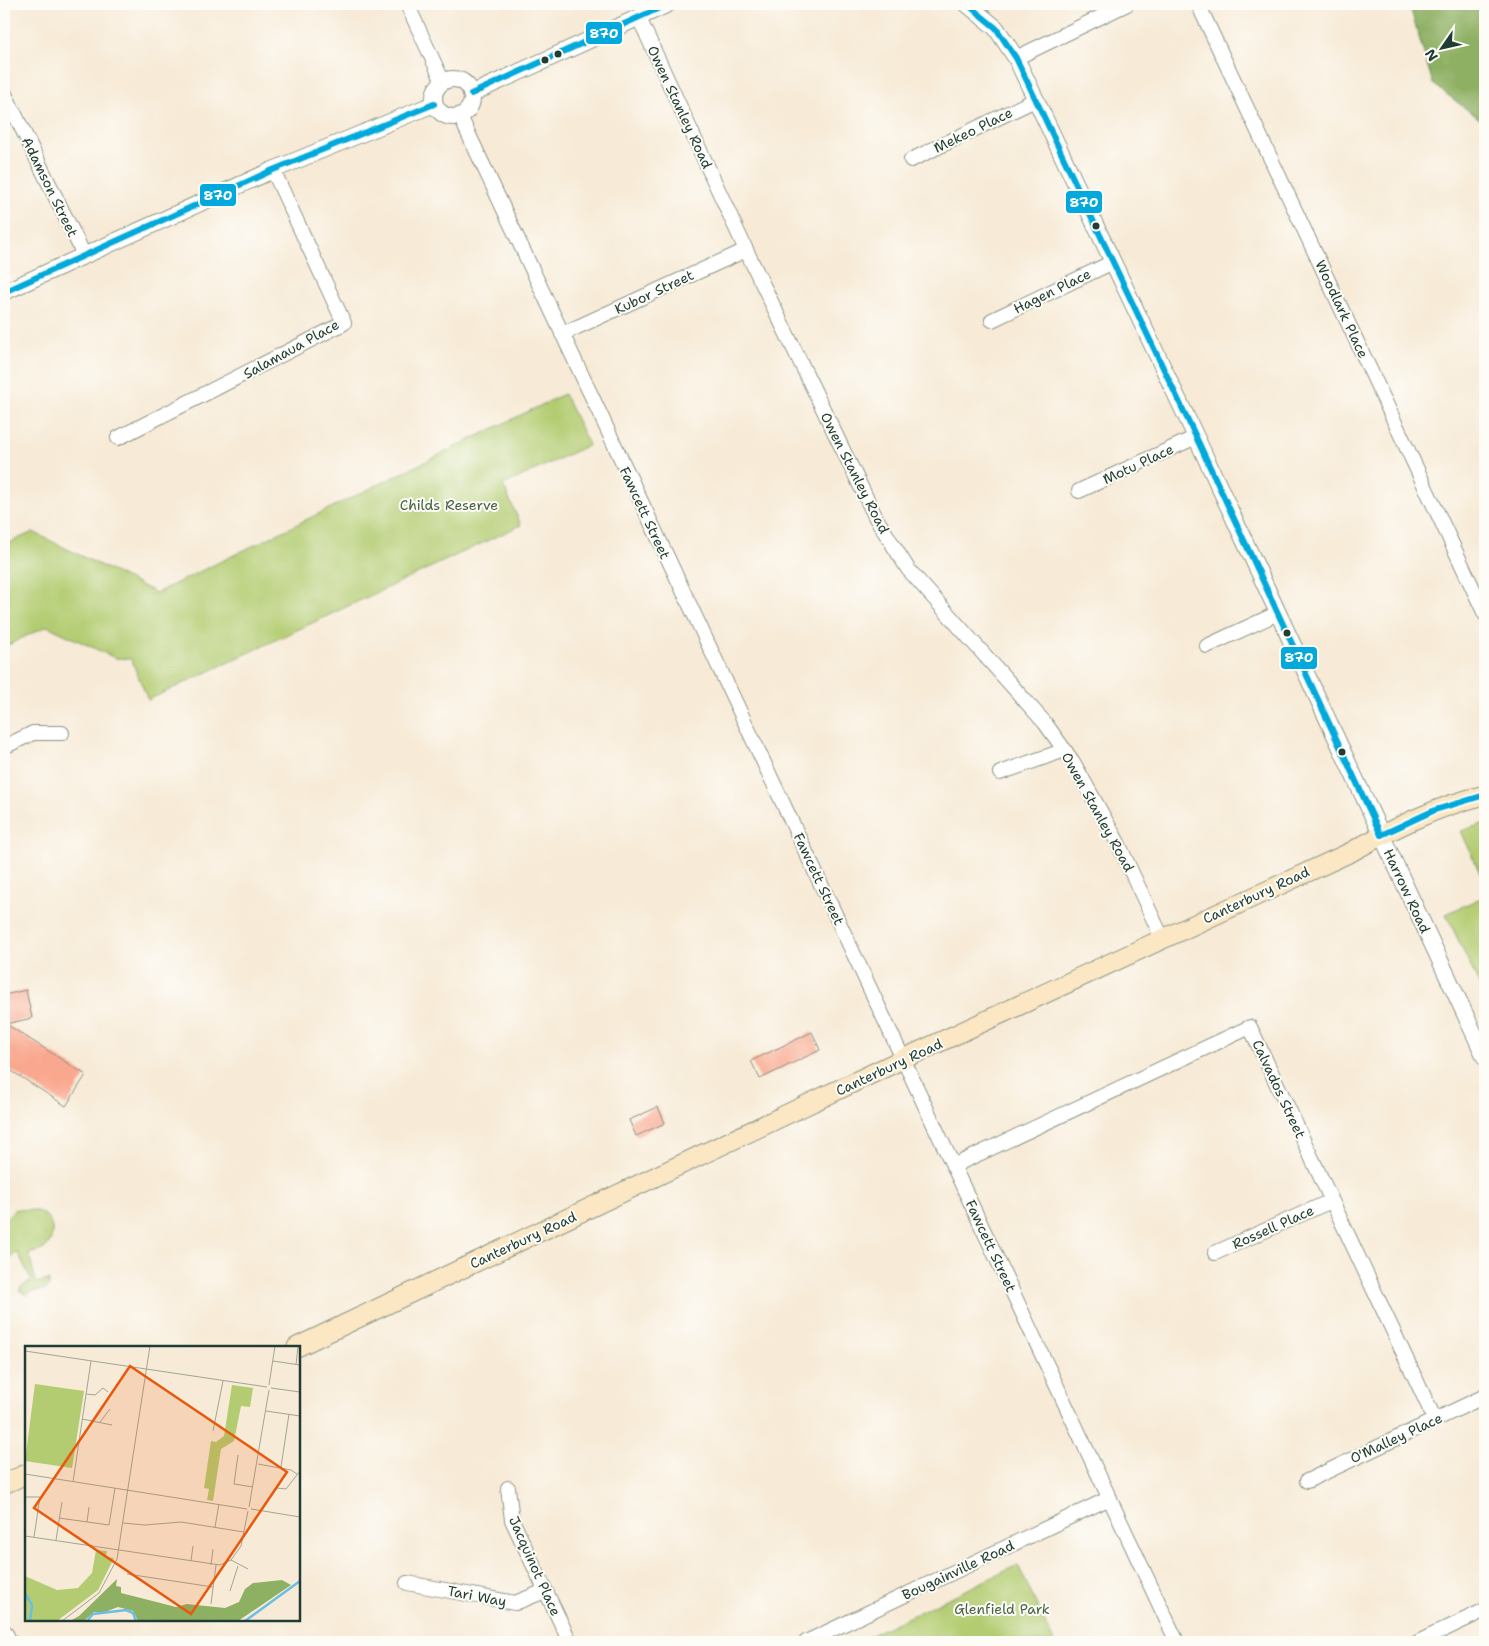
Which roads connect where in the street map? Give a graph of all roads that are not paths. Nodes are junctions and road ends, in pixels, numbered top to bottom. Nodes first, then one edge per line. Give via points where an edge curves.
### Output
1 (407, 4) edge
2 (668, 4) edge
3 (968, 4) edge
4 (1127, 4) edge
5 (1198, 4) edge
6 (639, 18) junction
7 (1016, 58) junction
8 (444, 82) junction
9 (4, 92) edge
10 (471, 94) junction
11 (1036, 100) junction
12 (434, 104) junction
13 (460, 116) junction
14 (910, 160) dead end
15 (273, 170) junction
16 (746, 250) junction
17 (84, 255) junction
18 (1113, 262) junction
19 (4, 292) edge
20 (992, 320) dead end
21 (562, 334) junction
22 (1196, 437) junction
23 (118, 438) dead end
24 (1079, 491) dead end
25 (1278, 613) junction
26 (1485, 614) edge
27 (1207, 646) dead end
28 (62, 733) dead end
29 (4, 747) edge
30 (1065, 750) junction
31 (1000, 773) dead end
32 (1485, 795) edge
33 (1382, 835) junction
34 (1163, 940) junction
35 (1485, 1057) edge
36 (903, 1060) junction
37 (953, 1166) junction
38 (1332, 1201) junction
39 (1215, 1253) dead end
40 (299, 1346) edge
41 (1485, 1396) edge
42 (1435, 1420) junction
43 (25, 1474) edge
44 (1307, 1481) dead end
45 (4, 1484) edge
46 (508, 1488) dead end
47 (1110, 1498) junction
48 (407, 1583) dead end
49 (545, 1591) junction
50 (1485, 1610) edge
51 (4, 1632) edge
52 (9, 1642) edge
53 (570, 1642) edge
54 (806, 1642) edge
55 (1177, 1642) edge
56 (1418, 1642) edge

1 - 8 street
2 - 6 street
3 - 7 street, Harrow Road via 996,28
4 - 7 street
5 - 26 street, Woodlark Place
6 - 10 street
6 - 16 street, Owen Stanley Road
7 - 11 street, Harrow Road
8 - 10 street via 453,79 463,82
8 - 12 street via 436,89
9 - 17 street, Adamson Street
10 - 13 street via 470,105
11 - 14 street, Mekeo Place
11 - 18 street, Harrow Road
12 - 13 street via 443,115
12 - 15 street
13 - 21 street, Fawcett Street
15 - 17 street
15 - 23 street, Salamaua Place via 344,323
16 - 21 street, Kubor Street
16 - 30 street, Owen Stanley Road via 876,518 908,568
17 - 19 street
18 - 20 street, Hagen Place
18 - 22 street, Harrow Road
21 - 36 street, Fawcett Street
22 - 24 street, Motu Place
22 - 25 street, Harrow Road
25 - 27 street
25 - 33 street, Harrow Road
28 - 29 street via 33,733
30 - 31 street
30 - 34 street, Owen Stanley Road via 1118,843
32 - 33 main road, Canterbury Road via 1435,810
33 - 34 main road, Canterbury Road
33 - 35 street, Harrow Road
34 - 36 main road, Canterbury Road
36 - 37 street, Fawcett Street
36 - 40 main road, Canterbury Road
37 - 38 street, Calvados Street via 1250,1027
37 - 47 street, Fawcett Street
38 - 39 street, Rossell Place
38 - 42 street, Calvados Street
41 - 42 street, O'Malley Place
42 - 44 street, O'Malley Place
43 - 45 main road
46 - 49 street, Jacquinot Place via 512,1520
47 - 54 street, Bougainville Road
47 - 55 street, Fawcett Street
48 - 49 street, Tari Way via 515,1603
49 - 53 street, Jacquinot Place
50 - 56 street
51 - 52 street

